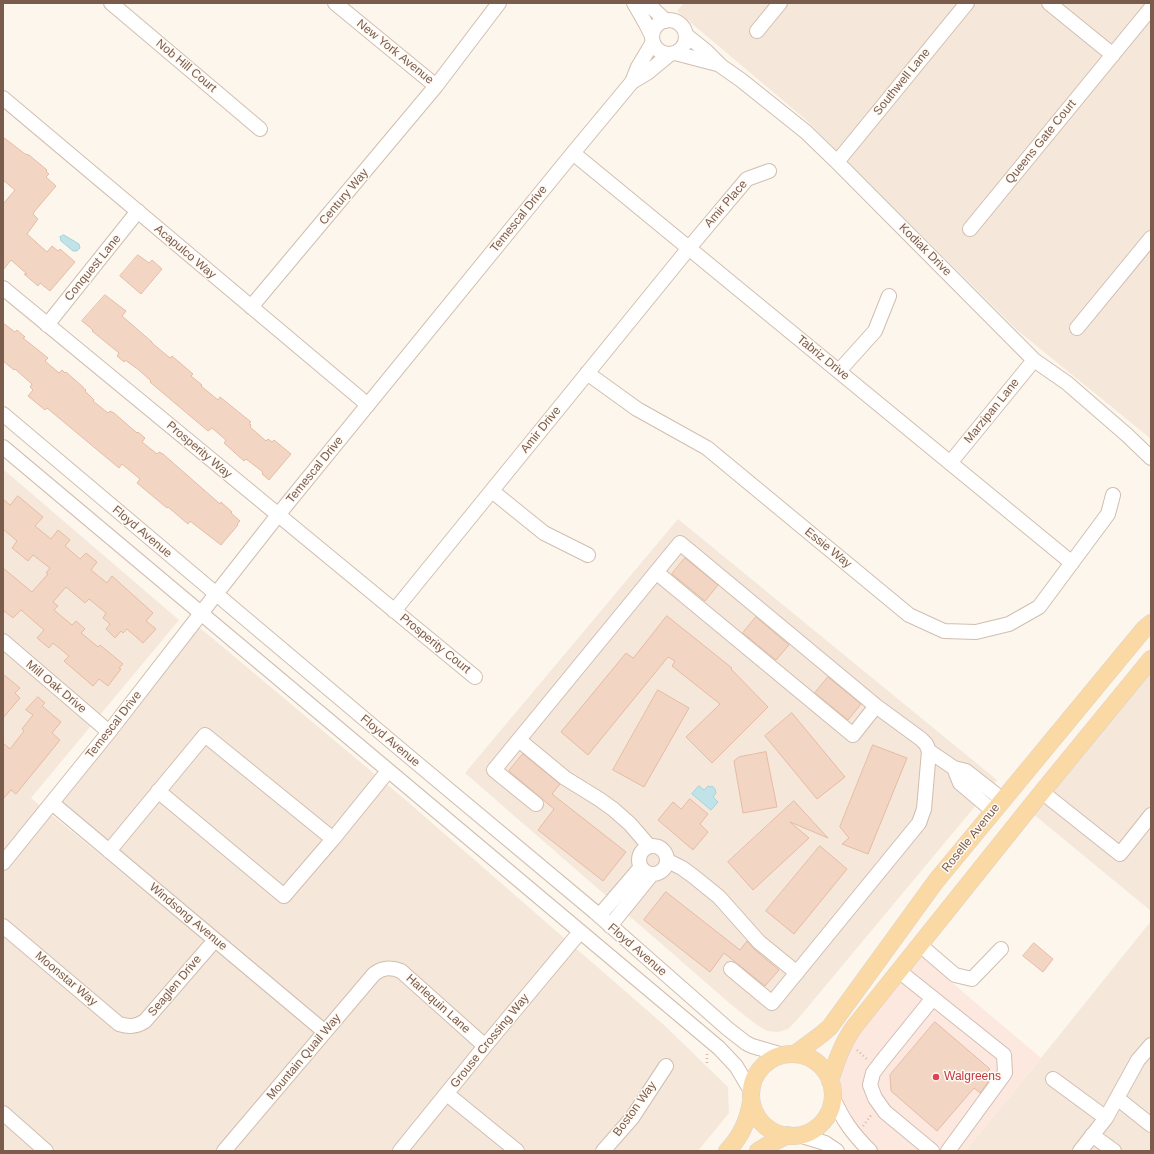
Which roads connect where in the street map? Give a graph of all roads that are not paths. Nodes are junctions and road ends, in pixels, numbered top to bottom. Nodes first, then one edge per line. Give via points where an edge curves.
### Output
1 (111, 3) edge
2 (335, 3) edge
3 (499, 3) edge
4 (634, 3) edge
5 (647, 3) edge
6 (780, 3) edge
7 (967, 3) edge
8 (1049, 3) edge
9 (1151, 8) edge
10 (666, 20) junction
11 (757, 31) dead end
12 (686, 35) junction
13 (652, 39) junction
14 (673, 54) junction
15 (1113, 55) junction
16 (721, 66) junction
17 (632, 82) junction
18 (436, 86) junction
19 (3, 98) edge
20 (260, 129) dead end
21 (573, 153) junction
22 (837, 162) junction
23 (769, 171) dead end
24 (138, 211) junction
25 (970, 229) dead end
26 (1151, 238) edge
27 (689, 248) junction
28 (3, 288) edge
29 (889, 296) dead end
30 (251, 307) junction
31 (47, 325) junction
32 (1077, 328) dead end
33 (1034, 360) junction
34 (839, 372) junction
35 (587, 373) junction
36 (368, 405) junction
37 (3, 414) edge
38 (1127, 435) junction
39 (3, 447) edge
40 (1151, 452) edge
41 (1151, 458) edge
42 (950, 462) junction
43 (492, 491) junction
44 (1113, 495) dead end
45 (278, 515) junction
46 (588, 555) dead end
47 (1072, 563) junction
48 (656, 572) junction
49 (216, 594) junction
50 (394, 611) junction
51 (200, 613) junction
52 (1151, 623) edge
53 (3, 641) edge
54 (1151, 659) edge
55 (475, 677) dead end
56 (876, 706) junction
57 (109, 732) junction
58 (519, 740) junction
59 (929, 751) junction
60 (388, 771) junction
61 (158, 791) junction
62 (1042, 792) junction
63 (52, 803) junction
64 (536, 804) dead end
65 (998, 805) junction
66 (1151, 815) edge
67 (333, 839) junction
68 (649, 846) junction
69 (109, 851) junction
70 (668, 861) junction
71 (3, 863) edge
72 (647, 870) junction
73 (599, 916) junction
74 (3, 926) edge
75 (610, 926) junction
76 (580, 932) junction
77 (215, 940) junction
78 (920, 945) junction
79 (1001, 949) dead end
80 (387, 968) joint
81 (731, 969) dead end
82 (899, 971) junction
83 (797, 973) junction
84 (933, 998) junction
85 (132, 1027) joint
86 (325, 1032) junction
87 (1151, 1045) edge
88 (485, 1046) junction
89 (789, 1055) junction
90 (666, 1066) dead end
91 (1053, 1079) dead end
92 (831, 1088) junction
93 (447, 1094) junction
94 (751, 1096) junction
95 (1117, 1098) junction
96 (3, 1113) edge
97 (1106, 1118) junction
98 (1151, 1125) edge
99 (794, 1135) junction
100 (1092, 1135) junction
101 (46, 1151) edge
102 (224, 1151) edge
103 (400, 1151) edge
104 (517, 1151) edge
105 (603, 1151) edge
106 (727, 1151) edge
107 (758, 1151) edge
108 (837, 1151) edge
109 (870, 1151) edge
110 (932, 1151) edge
111 (948, 1151) edge
112 (1080, 1151) edge
113 (1114, 1151) edge

1 - 20 street, Nob Hill Court
2 - 18 street, New York Avenue
3 - 18 street, Century Way
4 - 13 street
5 - 10 street
6 - 11 street
7 - 22 street, Southwell Lane
8 - 15 street
9 - 15 street, Queens Gate Court
10 - 12 street via 677,22
10 - 13 street via 656,26
12 - 14 street via 683,46
12 - 16 street, Kodiak Drive
13 - 14 street via 659,51
13 - 17 street, Temescal Drive
14 - 16 street, Kodiak Drive
14 - 17 street, Temescal Drive
15 - 25 street, Queens Gate Court
16 - 22 street, Kodiak Drive via 806,132
17 - 21 street, Temescal Drive
18 - 30 street, Century Way
19 - 24 street, Acapulco Way
21 - 27 street, Tabriz Drive
21 - 36 street, Temescal Drive
22 - 33 street, Kodiak Drive
23 - 27 street, Amir Place via 747,179
24 - 30 street, Acapulco Way
24 - 31 street, Conquest Lane
26 - 32 street
27 - 34 street, Tabriz Drive
27 - 35 street, Amir Drive
28 - 31 street, Prosperity Way
29 - 34 street via 874,331
30 - 36 street, Acapulco Way
31 - 45 street, Prosperity Way
33 - 38 street, Kodiak Drive via 1067,383
33 - 42 street, Marzipan Lane
34 - 42 street, Tabriz Drive
35 - 43 street, Amir Drive
35 - 47 street, Essie Way via 637,409 706,448 909,615 944,631 976,632 1009,624 1039,608
36 - 45 street, Temescal Drive
37 - 49 street, Floyd Avenue
38 - 40 street, Kodiak Drive
38 - 41 street, Kodiak Drive
39 - 51 street, Floyd Avenue
42 - 47 street, Tabriz Drive
43 - 46 street via 544,533
43 - 50 street, Amir Drive
44 - 47 street, Essie Way via 1108,514
45 - 49 street, Temescal Drive
45 - 50 street, Prosperity Way
48 - 56 street via 680,544
48 - 56 street via 853,735
48 - 58 street
49 - 51 street, Temescal Drive
49 - 73 street, Floyd Avenue
50 - 55 street, Prosperity Court
51 - 57 street, Temescal Drive
51 - 60 street, Floyd Avenue
52 - 65 main road, Roselle Avenue
53 - 57 street, Mill Oak Drive
54 - 62 main road
56 - 59 street via 921,739
57 - 63 street, Temescal Drive
58 - 64 street via 494,770
58 - 68 street via 565,778 612,809 630,824
59 - 65 street via 954,768 966,771
59 - 83 street via 924,809 919,823
60 - 67 street
60 - 76 street, Floyd Avenue
61 - 67 street via 205,735
61 - 67 street via 284,896
61 - 69 street
62 - 66 street via 1120,854
62 - 78 main road
63 - 69 street, Windsong Avenue
63 - 71 street, Temescal Drive
65 - 89 main road, Roselle Avenue via 936,881 830,1027
68 - 70 street via 664,850
68 - 72 street via 644,849 639,859
69 - 77 street, Windsong Avenue
70 - 72 street via 663,871 658,873
70 - 83 street via 682,868 719,897 759,942
72 - 73 street
72 - 75 street
73 - 75 street, Floyd Avenue
74 - 85 street, Moonstar Way via 119,1024
75 - 89 street, Floyd Avenue via 746,1043 760,1049
76 - 88 street, Grouse Crossing Way
76 - 94 street, Floyd Avenue via 719,1048 736,1066
77 - 85 street, Seaglen Drive via 145,1021
77 - 86 street, Windsong Avenue
78 - 79 street via 955,975 972,979
78 - 82 main road
80 - 86 street, Mountain Quail Way via 374,974
80 - 88 street, Harlequin Lane via 402,971
81 - 83 street via 772,1003
82 - 84 street
82 - 92 main road via 849,1034 840,1053
84 - 110 street via 873,1073 870,1084 875,1098 885,1112
84 - 111 street via 1004,1055 1005,1073
86 - 102 street, Mountain Quail Way
87 - 95 street via 1138,1060
88 - 93 street, Grouse Crossing Way
89 - 92 main road via 816,1062 827,1074
89 - 94 main road via 770,1060 760,1069 753,1082
90 - 105 street, Boston Way via 632,1118
91 - 97 street
92 - 99 main road via 832,1102 821,1123 811,1131
92 - 109 street via 846,1123
93 - 103 street, Grouse Crossing Way
93 - 104 street
94 - 99 main road via 754,1110 764,1125 780,1134
94 - 106 main road via 743,1129
95 - 97 street
95 - 98 street
96 - 101 street
97 - 100 street
99 - 107 main road
99 - 108 street via 825,1143
100 - 112 street
100 - 113 street

